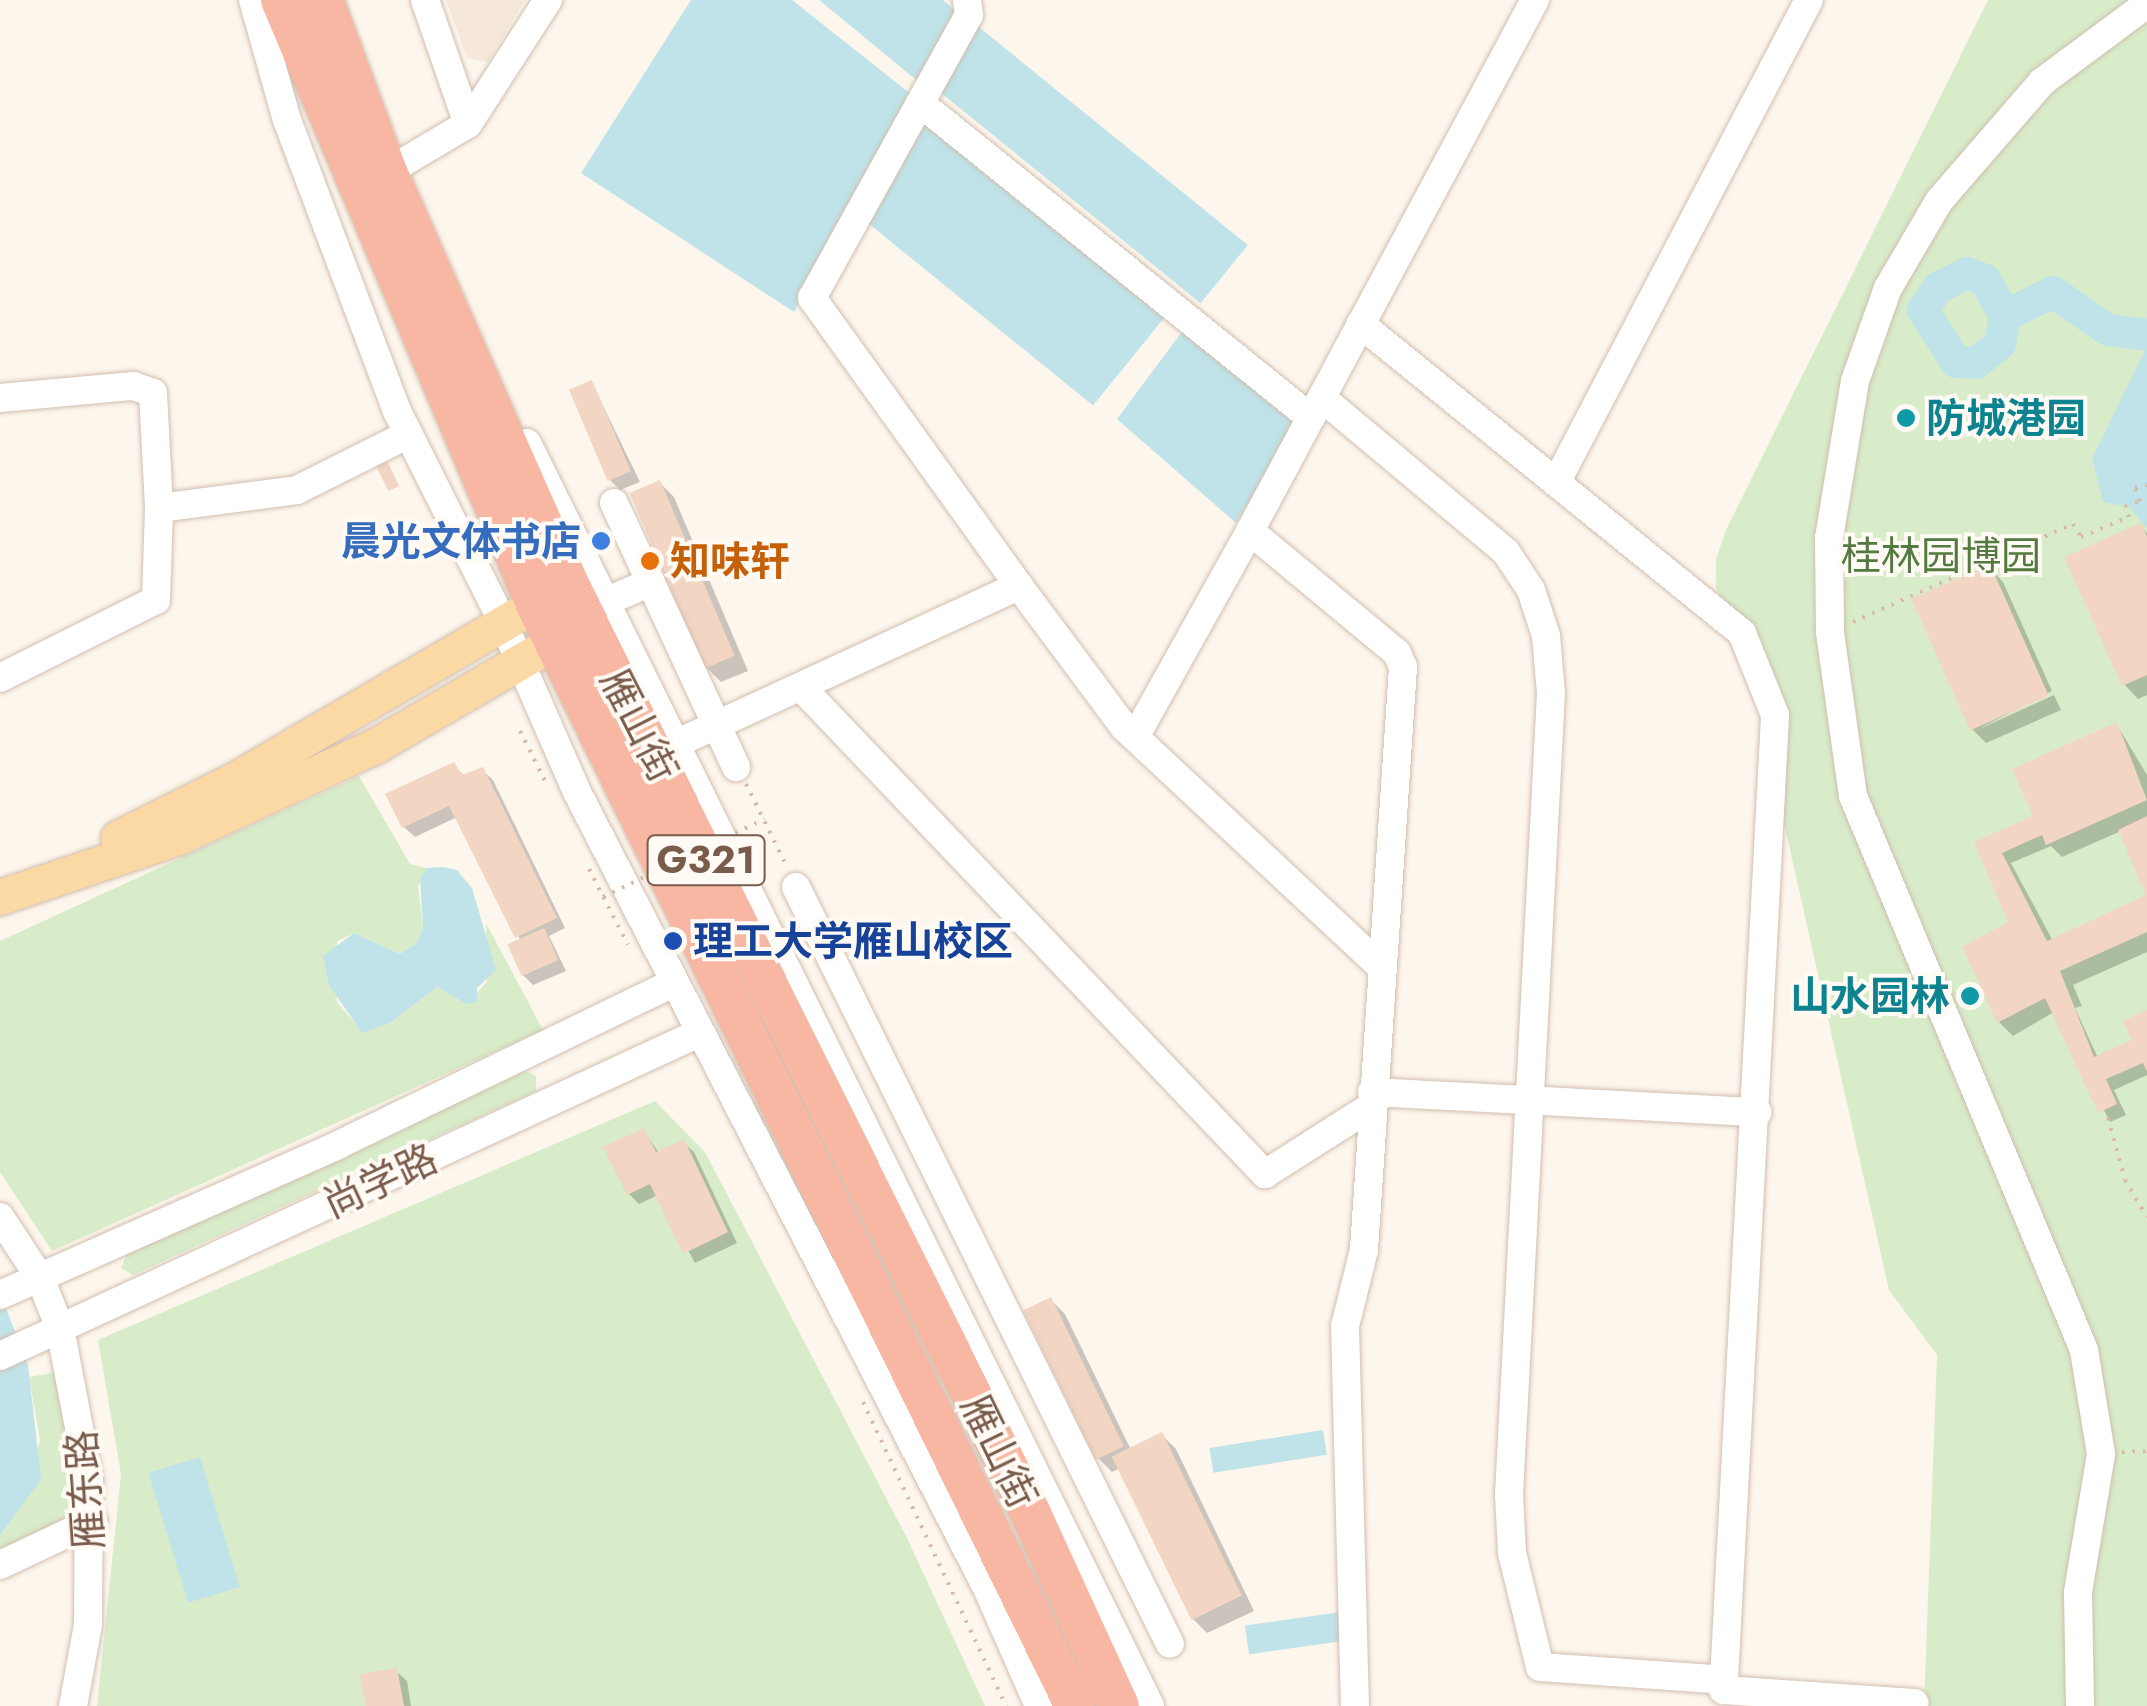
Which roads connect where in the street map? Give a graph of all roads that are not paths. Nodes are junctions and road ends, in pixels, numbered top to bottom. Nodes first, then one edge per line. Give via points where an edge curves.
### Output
1 (253, 0) edge
2 (281, 0) edge
3 (323, 0) edge
4 (339, 0) edge
5 (425, 0) edge
6 (548, 0) edge
7 (967, 0) edge
8 (1535, 0) edge
9 (1809, 0) edge
10 (2147, 4) edge
11 (920, 103) junction
12 (468, 124) junction
13 (395, 167) junction
14 (1362, 324) junction
15 (0, 398) edge
16 (1316, 408) junction
17 (408, 434) junction
18 (1557, 480) junction
19 (614, 504) dead end
20 (159, 508) junction
21 (1250, 532) junction
22 (651, 582) junction
23 (1019, 586) junction
24 (605, 602) junction
25 (520, 614) junction
26 (537, 652) junction
27 (0, 678) edge
28 (801, 687) junction
29 (717, 726) junction
30 (1135, 737) junction
31 (664, 749) junction
32 (736, 767) road end
33 (0, 877) edge
34 (796, 887) road end
35 (0, 897) edge
36 (1378, 964) junction
37 (673, 983) junction
38 (698, 1033) junction
39 (1371, 1099) junction
40 (1530, 1103) junction
41 (1756, 1112) junction
42 (923, 1143) junction
43 (883, 1162) junction
44 (0, 1217) edge
45 (40, 1278) junction
46 (0, 1295) edge
47 (60, 1328) junction
48 (0, 1356) edge
49 (92, 1521) junction
50 (0, 1564) edge
51 (1133, 1570) junction
52 (1094, 1589) junction
53 (1170, 1644) dead end
54 (1723, 1692) edge
55 (76, 1700) edge
56 (1915, 1703) dead end
57 (50, 1706) edge
58 (1039, 1706) edge
59 (1075, 1706) edge
60 (1119, 1706) edge
61 (1150, 1706) edge
62 (1355, 1706) edge
63 (2080, 1706) edge

1 - 17 street via 287,120
2 - 25 highway, 雁山街 / G321
3 - 13 highway, 雁山街 / G321
4 - 13 street
5 - 12 street
6 - 12 street
7 - 11 street via 969,15
8 - 14 street
9 - 18 street
10 - 63 street via 2042,82 1939,200 1888,288 1842,434 1830,538 1830,632 1859,816 2084,1350 2101,1454 2078,1592
11 - 16 street
11 - 23 street via 812,298
12 - 13 street
13 - 24 street
13 - 31 highway, 雁山街 / G321 via 570,587
14 - 16 street
14 - 18 street
15 - 20 street via 133,386 152,393
16 - 21 street
16 - 40 street via 1506,552 1531,590 1546,636 1550,693
17 - 20 street via 309,486
17 - 25 street
18 - 41 street via 1742,633 1775,714
19 - 22 street
20 - 27 street via 156,600
21 - 30 street
21 - 36 street via 1397,654 1402,667
22 - 24 street
22 - 29 street
23 - 28 street
23 - 30 street
24 - 31 street
25 - 26 highway, 雁山街 / G321
25 - 33 main road via 206,795 101,846
26 - 35 main road via 375,746 178,836
26 - 37 street
26 - 59 highway, 雁山街 / G321
28 - 29 street
28 - 39 street via 1265,1174
29 - 31 street
29 - 32 street
30 - 36 street
31 - 43 street
31 - 60 highway, 雁山街 / G321
34 - 42 street
36 - 39 street
37 - 38 street
37 - 45 street, 尚学路 via 338,1145
38 - 47 street, 尚学路
38 - 58 street via 986,1588
39 - 40 street
39 - 62 street via 1364,1250 1344,1326
40 - 41 street
40 - 54 street via 1509,1494 1512,1553 1540,1668
41 - 54 street
42 - 43 street
42 - 51 street
43 - 52 street
44 - 45 street, 雁东路
45 - 46 street, 尚学路
45 - 47 street, 雁东路
47 - 48 street, 尚学路
47 - 49 street, 雁东路
49 - 50 street
49 - 55 street, 雁东路
51 - 52 street
51 - 53 street
52 - 61 street
54 - 56 street
55 - 57 street

